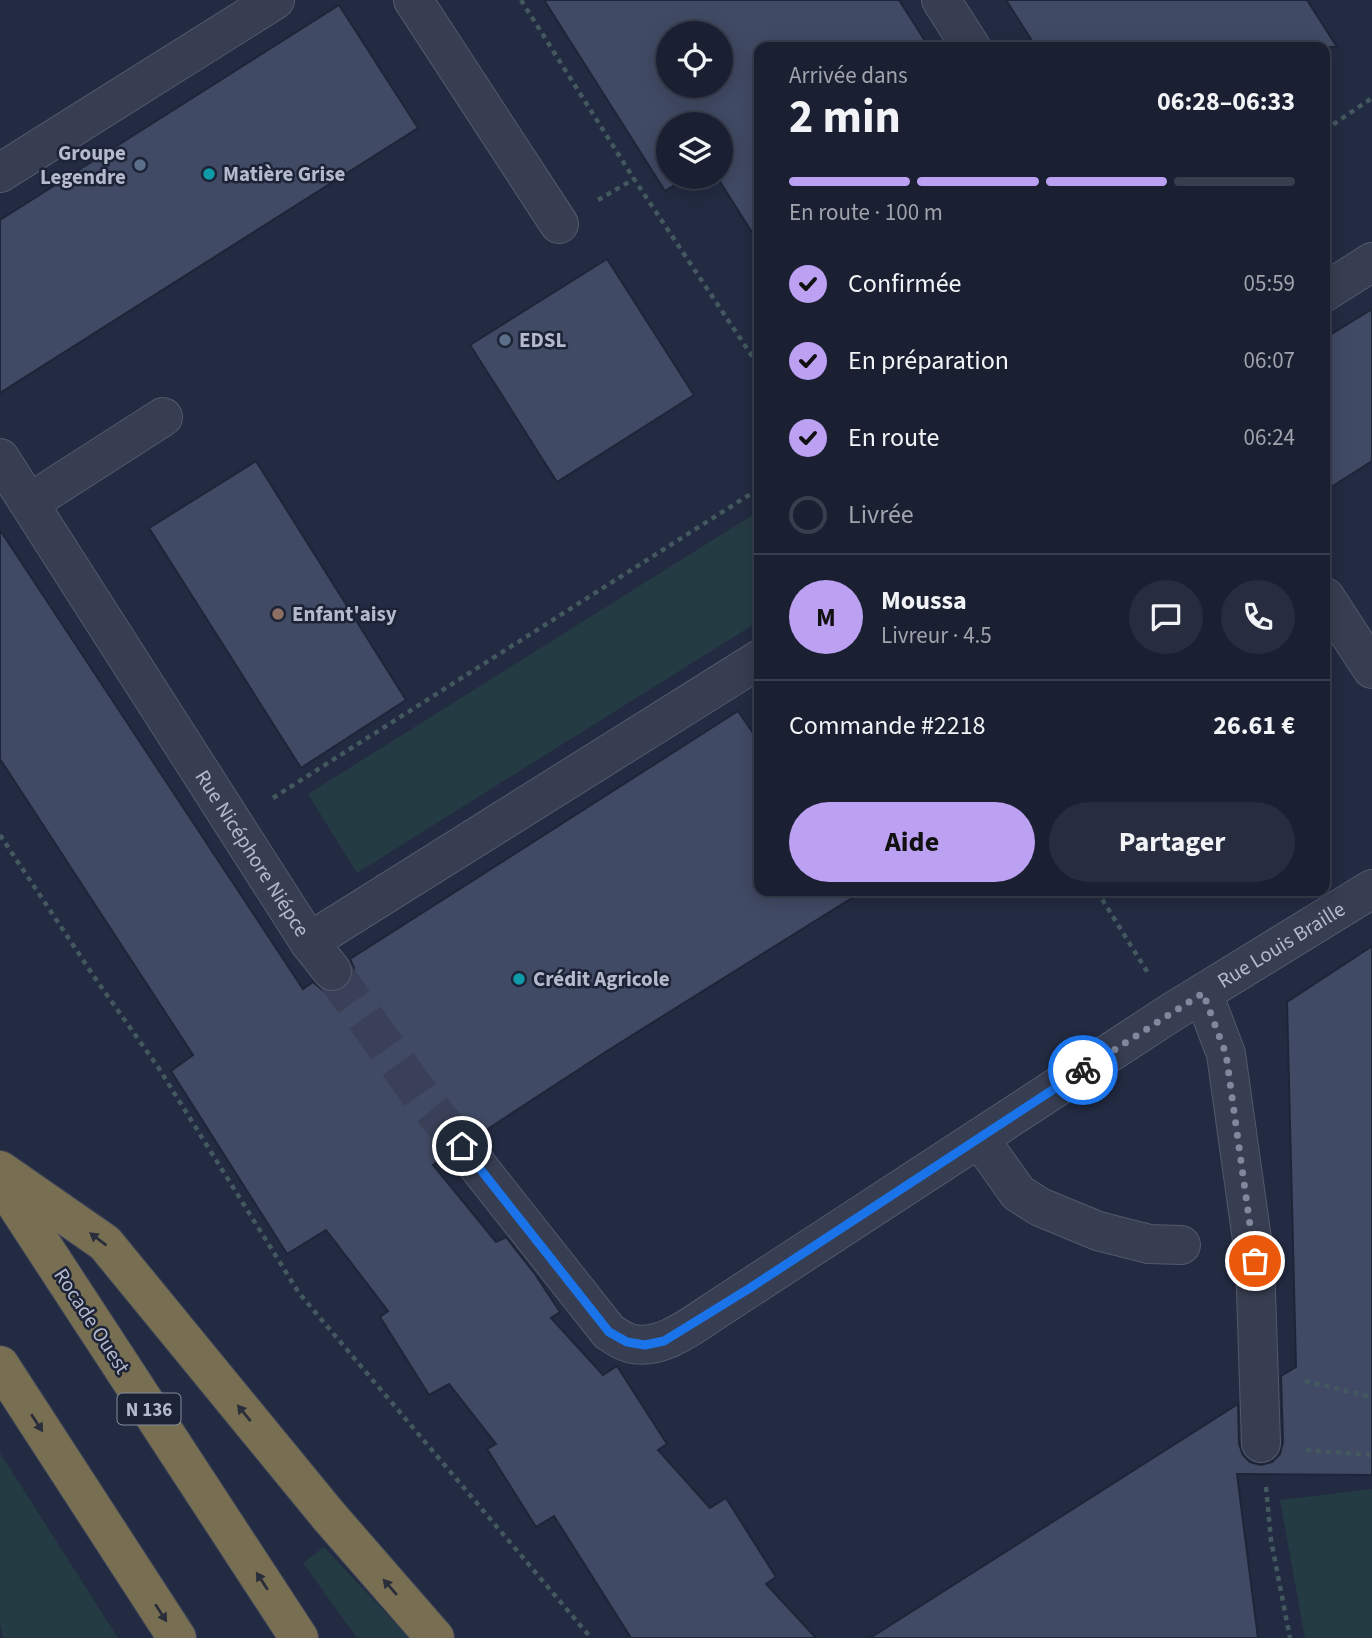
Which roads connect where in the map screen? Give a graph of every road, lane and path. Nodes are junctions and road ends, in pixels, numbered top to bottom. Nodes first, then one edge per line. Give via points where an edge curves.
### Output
1 (275, 0) edge
2 (413, 0) edge
3 (521, 0) edge
4 (941, 0) edge
5 (968, 42) edge
6 (1372, 99) edge
7 (1330, 127) edge
8 (0, 173) edge
9 (634, 179) junction
10 (559, 224) joint
11 (1372, 262) edge
12 (1330, 289) edge
13 (754, 359) edge
14 (163, 417) dead end
15 (0, 457) edge
16 (754, 492) edge
17 (29, 503) junction
18 (1330, 605) edge
19 (754, 663) edge
20 (1372, 669) edge
21 (234, 824) junction
22 (0, 835) edge
23 (1372, 889) edge
24 (1100, 896) edge
25 (1134, 951) dead end
26 (1203, 993) junction
27 (979, 1138) junction
28 (462, 1146) tunnel mouth
29 (0, 1170) edge
30 (0, 1180) edge
31 (1181, 1245) dead end
32 (0, 1366) edge
33 (1259, 1371) junction
34 (1372, 1397) edge
35 (1261, 1443) junction
36 (1372, 1455) edge
37 (177, 1638) edge
38 (299, 1638) edge
39 (435, 1638) edge
40 (592, 1638) edge
41 (1290, 1638) edge

1 - 8 street
2 - 10 street
3 - 9 path
4 - 5 street
6 - 7 path
9 - 10 path
9 - 13 path
11 - 12 street
14 - 17 street
15 - 17 street, Rue Nicéphore Niépce
16 - 21 path
17 - 21 street, Rue Nicéphore Niépce
18 - 20 street
19 - 21 street, Rue Nicéphore Niépce via 320,956
22 - 40 path via 158,1067 299,1293
23 - 26 street, Rue Louis Braille
24 - 25 path
26 - 27 street, Rue Louis Braille
26 - 33 street via 1226,1054 1255,1261
27 - 28 street, Rue Louis Braille via 728,1302 664,1341 645,1345 609,1332
27 - 31 street via 1018,1193 1040,1207 1097,1231 1149,1244
39 -> 29 highway via 328,1516 105,1243
38 -> 30 highway, Rocade Ouest / N 136
32 -> 37 highway
33 - 34 path
33 - 35 street
35 - 36 path
35 - 41 path via 1271,1539

